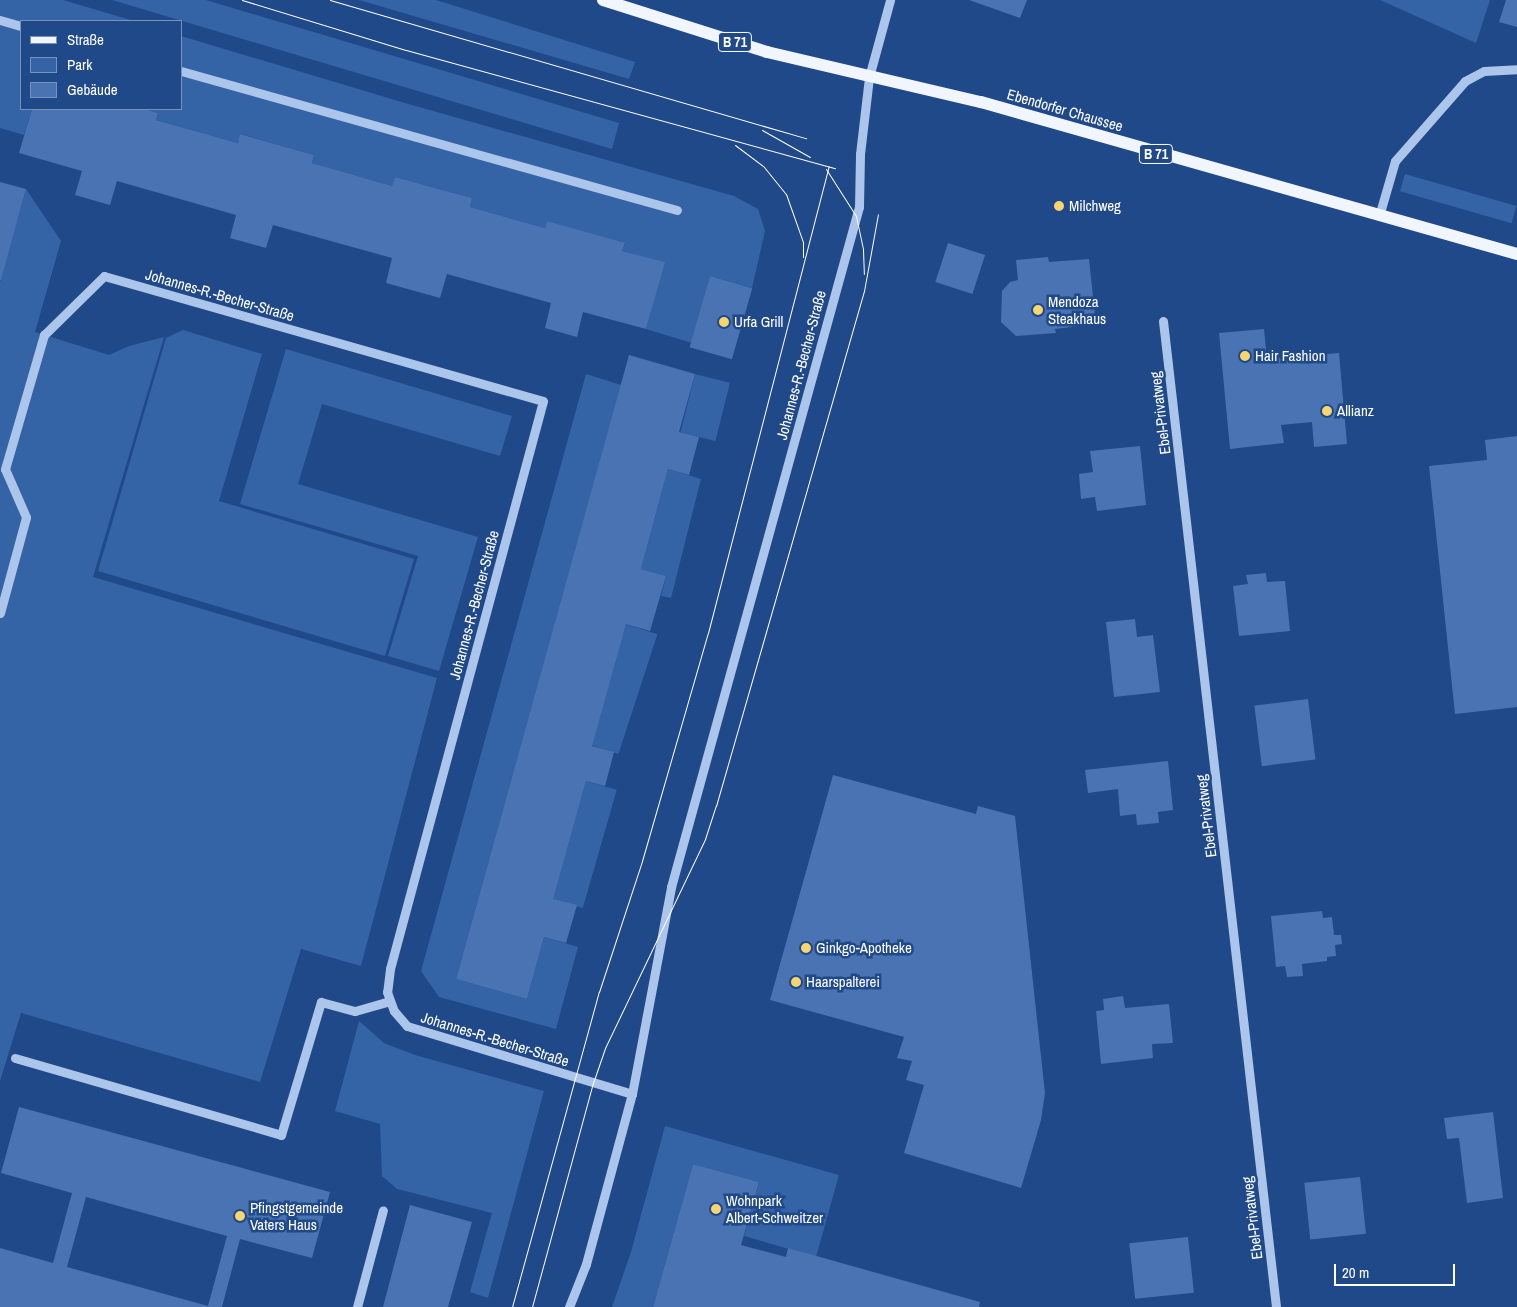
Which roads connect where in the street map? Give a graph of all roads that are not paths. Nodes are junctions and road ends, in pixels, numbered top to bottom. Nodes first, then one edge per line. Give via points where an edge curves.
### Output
1 (603, 0) edge
2 (890, 0) edge
3 (0, 20) edge
4 (20, 26) edge
5 (1517, 69) edge
6 (182, 71) edge
7 (869, 77) junction
8 (677, 210) dead end
9 (1378, 216) junction
10 (1517, 254) edge
11 (1163, 321) dead end
12 (0, 613) edge
13 (389, 1001) junction
14 (15, 1058) dead end
15 (632, 1094) junction
16 (383, 1210) dead end
17 (357, 1307) edge
18 (569, 1307) edge
19 (1276, 1307) edge

1 - 7 main road, Ebendorfer Chaussee / B 71 via 767,52
2 - 7 street
3 - 4 street
5 - 9 street via 1484,71 1464,81 1395,161
6 - 8 street
7 - 9 main road, Ebendorfer Chaussee / B 71 via 981,102
7 - 15 street, Johannes-R.-Becher-Straße via 860,154 860,202 671,887
9 - 10 main road, Ebendorfer Chaussee / B 71
11 - 19 street, Ebel-Privatweg
12 - 13 street, Johannes-R.-Becher-Straße via 26,517 5,469 44,335 104,276 543,401 390,969
13 - 14 street via 355,1011 321,1002 282,1135
13 - 15 street, Johannes-R.-Becher-Straße via 401,1020 416,1030
15 - 18 street, Johannes-R.-Becher-Straße via 586,1264
16 - 17 street

